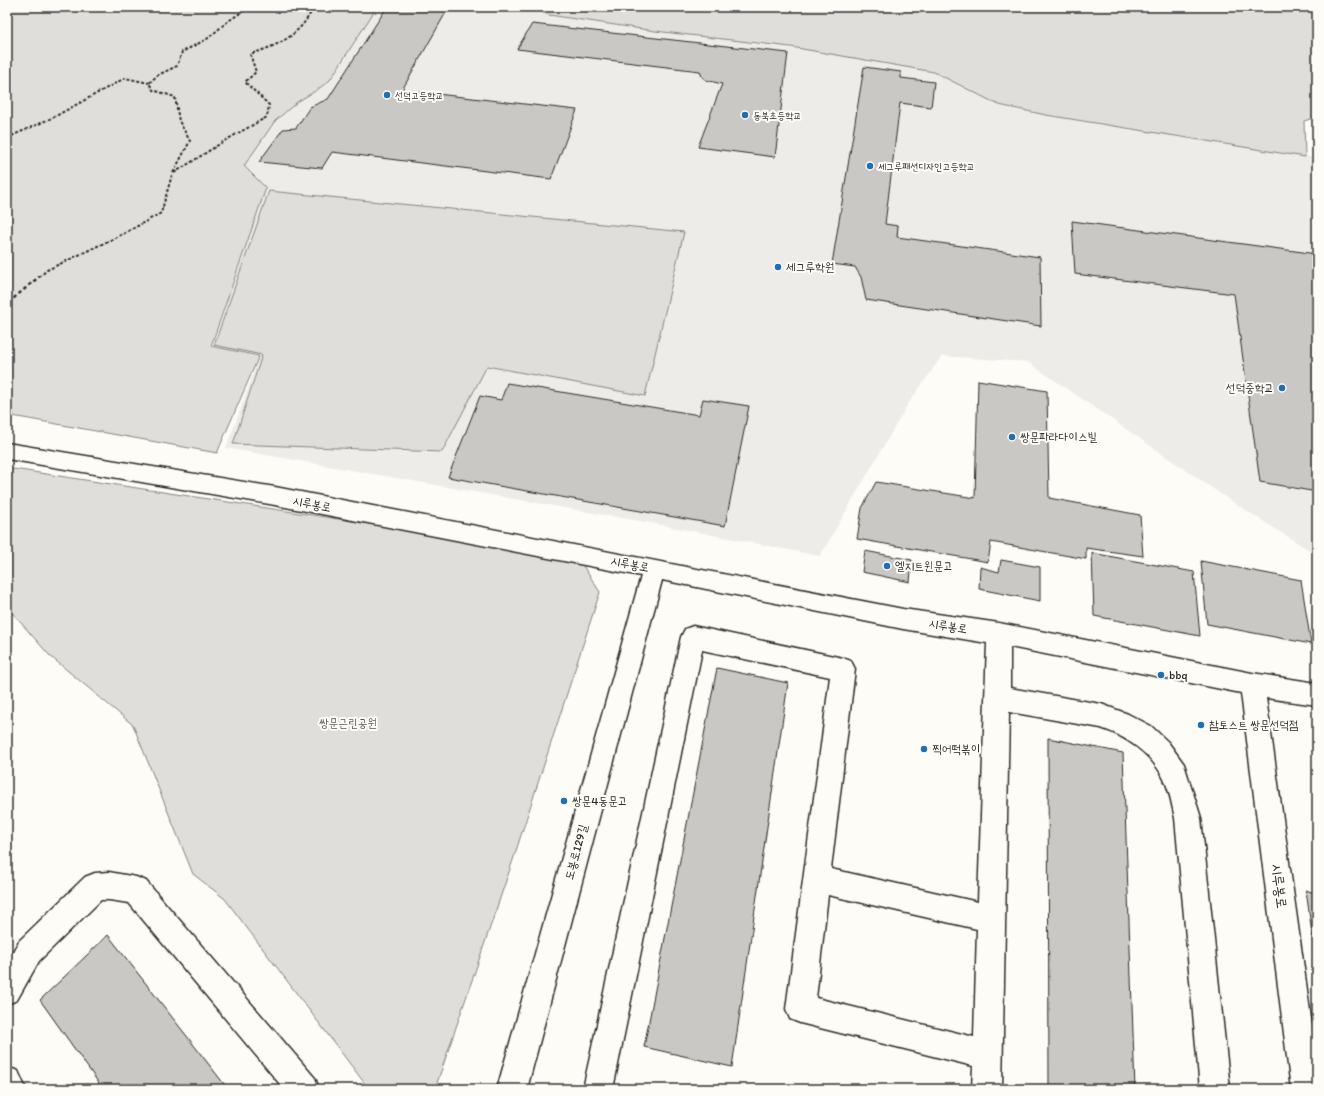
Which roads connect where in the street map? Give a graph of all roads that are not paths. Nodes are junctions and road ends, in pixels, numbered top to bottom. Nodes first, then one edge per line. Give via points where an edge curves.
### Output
1 (7, 451) edge
2 (654, 569) junction
3 (999, 634) junction
4 (1252, 684) junction
5 (1317, 694) edge
6 (998, 698) junction
7 (816, 879) junction
8 (992, 919) junction
9 (7, 990) edge
10 (988, 1055) junction
11 (7, 1082) edge
12 (11, 1089) edge
13 (304, 1089) edge
14 (512, 1089) edge
15 (598, 1089) edge
16 (987, 1089) edge
17 (1215, 1089) edge
18 (1306, 1089) edge

1 - 2 street, 시루봉로 via 283,498
2 - 3 street, 시루봉로 via 903,619
2 - 14 street, 도봉로129길
3 - 4 street, 시루봉로
3 - 6 street
4 - 5 street, 시루봉로
4 - 18 street, 시루봉로
6 - 8 street
6 - 17 street via 1102,716 1119,722 1142,736 1159,751 1175,773 1188,818
7 - 8 street
7 - 10 street via 800,1009
7 - 15 street via 843,669 693,637
8 - 10 street
9 - 13 street via 29,951 95,887 109,886 136,891
10 - 16 street
11 - 12 street

